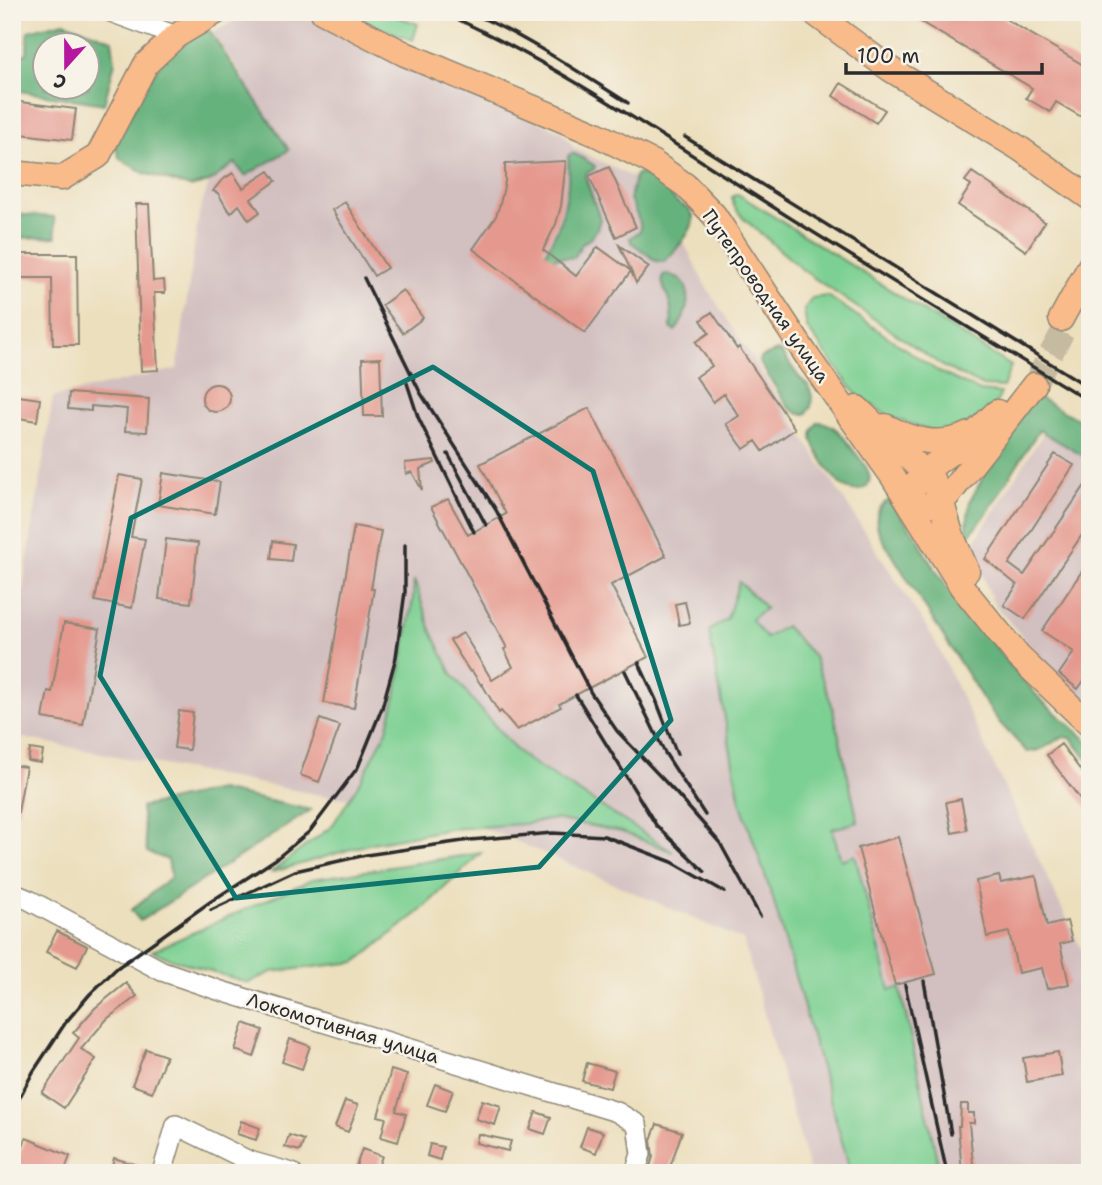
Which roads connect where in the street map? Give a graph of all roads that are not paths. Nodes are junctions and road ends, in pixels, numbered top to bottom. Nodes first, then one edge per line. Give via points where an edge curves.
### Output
1 (111, 12) edge
2 (216, 12) edge
3 (323, 12) edge
4 (813, 12) edge
5 (176, 36) junction
6 (12, 173) edge
7 (1090, 198) edge
8 (1090, 266) edge
9 (1090, 281) edge
10 (809, 359) junction
11 (850, 402) junction
12 (977, 431) junction
13 (976, 460) junction
14 (925, 472) junction
15 (942, 501) junction
16 (917, 509) junction
17 (951, 534) junction
18 (984, 614) junction
19 (1090, 725) edge
20 (12, 894) edge
21 (162, 1173) edge
22 (292, 1173) edge
23 (635, 1173) edge

1 - 5 street
2 - 5 main road
3 - 10 main road, Путепроводная улица via 405,54 596,134 674,177 714,215
4 - 7 main road via 890,69 1019,148
5 - 6 main road via 145,64 98,156 62,178
8 - 9 main road via 1064,321
10 - 11 main road
10 - 16 main road, Путепроводная улица
11 - 12 main road via 904,436 929,442 956,440
11 - 14 main road
12 - 13 main road via 1030,384
12 - 14 main road
13 - 15 main road
13 - 17 main road via 957,499
14 - 15 main road
14 - 16 main road via 913,490
15 - 16 main road
15 - 17 main road
16 - 18 main road via 962,587
17 - 18 main road
18 - 19 main road via 1019,657
20 - 23 street, Локомотивная улица via 162,971 617,1112 637,1124 640,1154
21 - 22 street via 176,1125 249,1161

